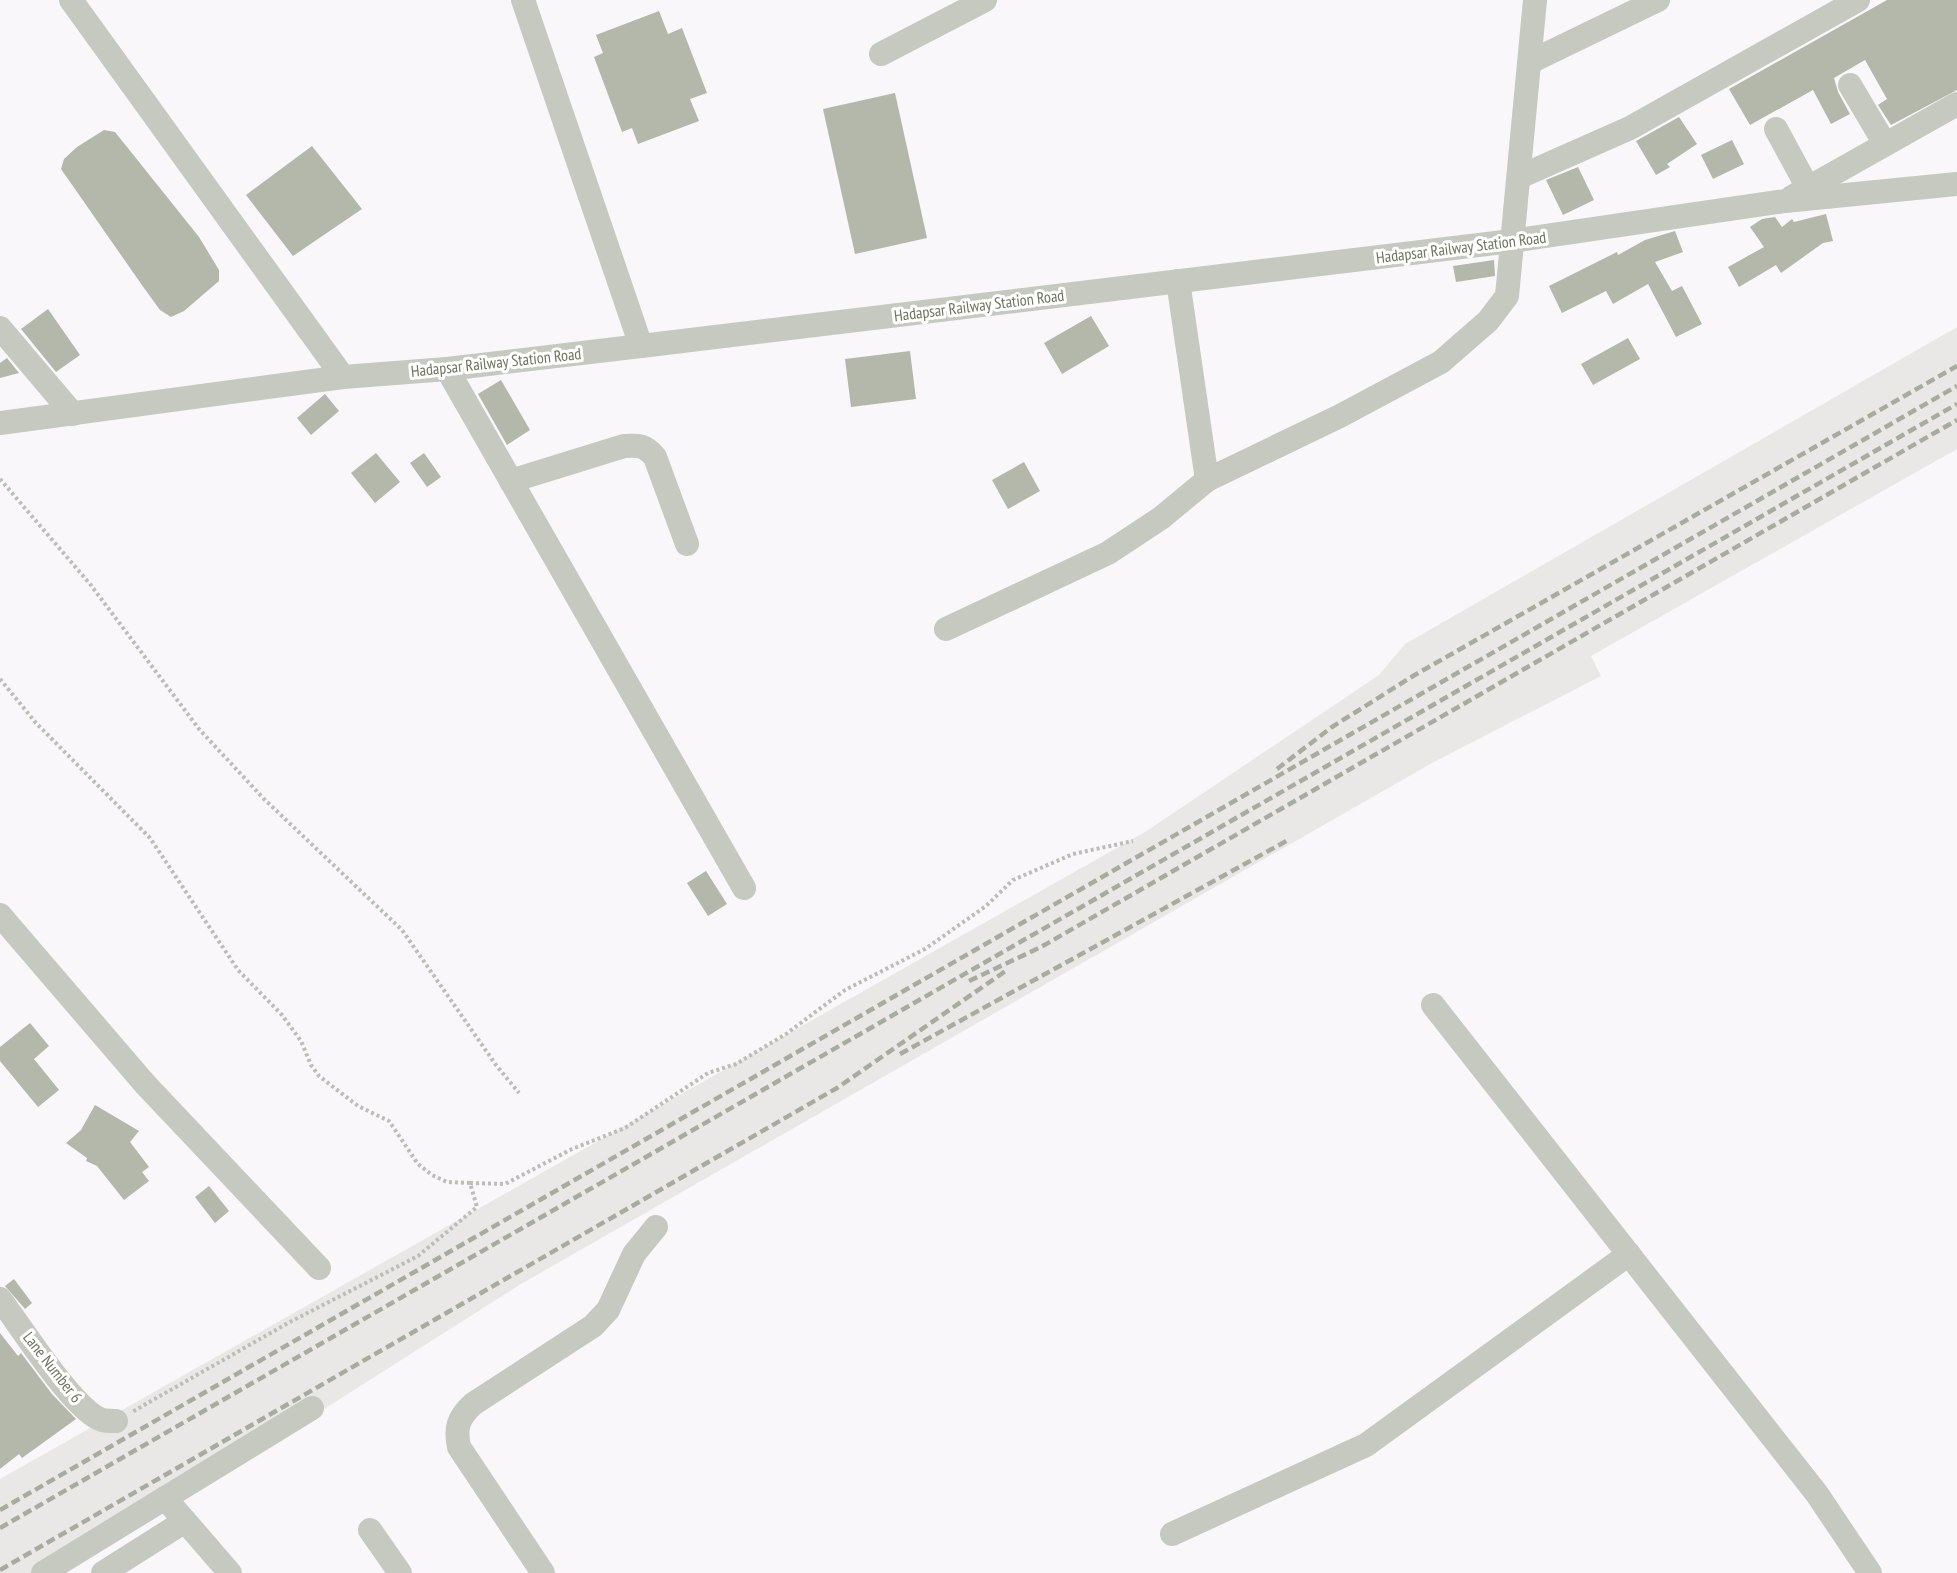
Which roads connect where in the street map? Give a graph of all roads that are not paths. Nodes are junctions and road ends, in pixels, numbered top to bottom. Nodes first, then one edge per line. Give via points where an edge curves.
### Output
1 (70, 0) edge
2 (523, 0) edge
3 (985, 0) edge
4 (1535, 0) edge
5 (1658, 0) edge
6 (1858, 0) edge
7 (881, 54) dead end
8 (1530, 62) junction
9 (1850, 85) dead end
10 (1957, 104) edge
11 (1776, 129) dead end
12 (1885, 144) junction
13 (1519, 177) junction
14 (1957, 184) edge
15 (1808, 188) junction
16 (1785, 201) junction
17 (1512, 241) junction
18 (1178, 281) junction
19 (0, 328) edge
20 (641, 346) junction
21 (447, 369) junction
22 (343, 377) junction
23 (73, 414) junction
24 (0, 423) edge
25 (1207, 480) junction
26 (511, 481) junction
27 (687, 544) dead end
28 (946, 629) dead end
29 (744, 888) dead end
30 (0, 915) edge
31 (1433, 1005) dead end
32 (656, 1227) dead end
33 (1629, 1254) junction
34 (319, 1268) dead end
35 (0, 1299) edge
36 (312, 1408) dead end
37 (116, 1421) road end
38 (165, 1498) junction
39 (185, 1521) junction
40 (370, 1530) dead end
41 (1172, 1534) dead end
42 (119, 1569) edge
43 (43, 1573) edge
44 (230, 1573) edge
45 (400, 1573) edge
46 (543, 1573) edge
47 (1870, 1573) edge

1 - 22 street
2 - 20 street
3 - 7 street
4 - 8 street
5 - 8 street
6 - 13 street via 1630,128
8 - 13 street
9 - 12 street
10 - 12 street
11 - 15 street
12 - 15 street
13 - 17 street
14 - 16 street, Hadapsar Railway Station Road
15 - 16 street
16 - 17 street, Hadapsar Railway Station Road
17 - 18 street, Hadapsar Railway Station Road
17 - 25 street via 1507,296 1488,321 1441,362
18 - 20 street, Hadapsar Railway Station Road
18 - 25 street
19 - 23 street
20 - 21 street, Hadapsar Railway Station Road
21 - 22 street, Hadapsar Railway Station Road
21 - 26 street
22 - 23 street, Hadapsar Railway Station Road
23 - 24 street, Hadapsar Railway Station Road
25 - 28 street via 1161,518 1108,553
26 - 27 street via 624,446 648,448 655,457
26 - 29 street
30 - 34 street via 145,1084
31 - 33 street
32 - 46 street via 634,1254 608,1310 593,1326 473,1404 462,1414 456,1431 459,1447
33 - 41 street via 1366,1445
33 - 47 street via 1817,1494
35 - 37 street, Lane Number 6 via 87,1410 101,1419
36 - 38 street
38 - 39 street
38 - 43 street
39 - 42 street
39 - 44 street
40 - 45 street

